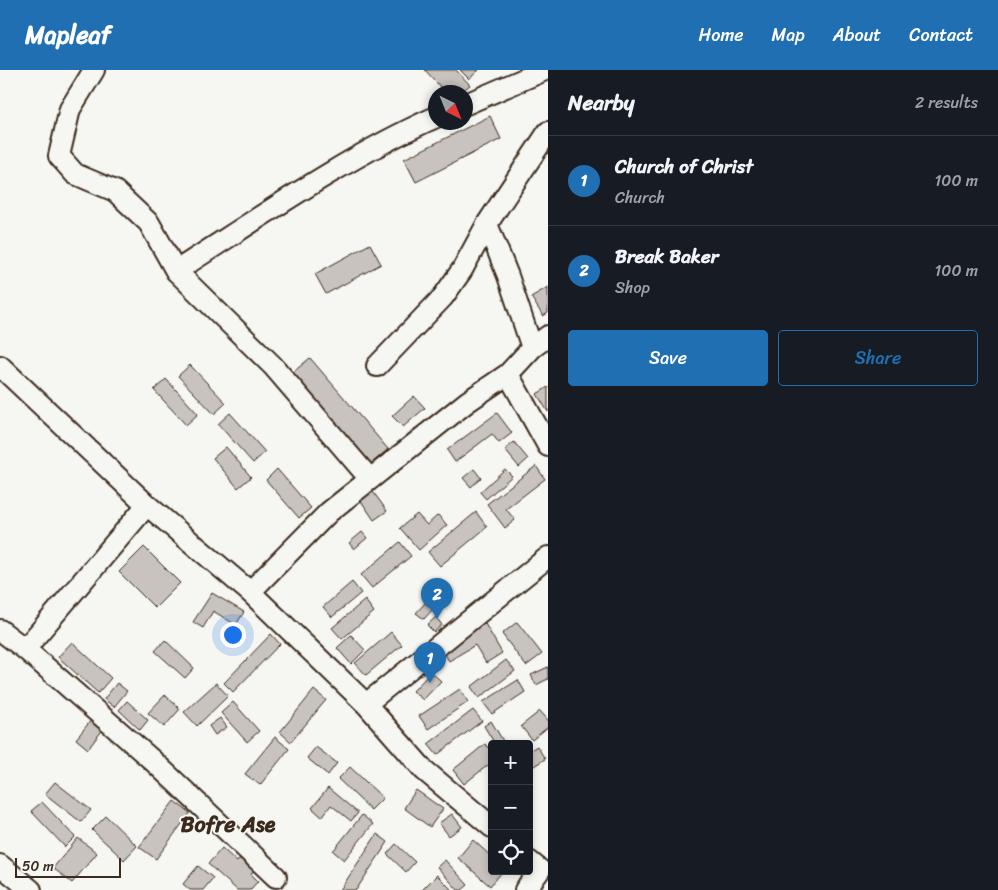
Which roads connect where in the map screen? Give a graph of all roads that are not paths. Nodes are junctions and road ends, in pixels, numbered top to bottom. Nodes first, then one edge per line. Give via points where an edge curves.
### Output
1 (94, 70) edge
2 (545, 70) edge
3 (473, 101) edge
4 (428, 121) edge
5 (548, 132) edge
6 (487, 224) junction
7 (176, 271) junction
8 (548, 336) edge
9 (532, 348) junction
10 (0, 366) edge
11 (377, 366) dead end
12 (508, 374) junction
13 (548, 446) edge
14 (370, 479) junction
15 (147, 505) junction
16 (548, 557) edge
17 (250, 592) junction
18 (0, 630) edge
19 (26, 649) junction
20 (366, 704) junction
21 (488, 824) edge
22 (0, 864) edge
23 (539, 869) edge
24 (276, 877) dead end
25 (31, 890) edge
26 (525, 890) edge

1 - 7 street via 70,109 59,156 75,174 116,191 149,223
2 - 3 street
4 - 7 street via 338,168
5 - 6 street
6 - 9 street
6 - 11 street via 443,297
7 - 14 street via 273,366
8 - 9 street
9 - 12 street
10 - 15 street
12 - 13 street
12 - 14 street via 467,402
14 - 17 street via 329,512
15 - 17 street
15 - 19 street
16 - 20 street
17 - 20 street
18 - 19 street
19 - 24 street via 152,760
20 - 21 street via 424,770
22 - 25 street
23 - 26 street

